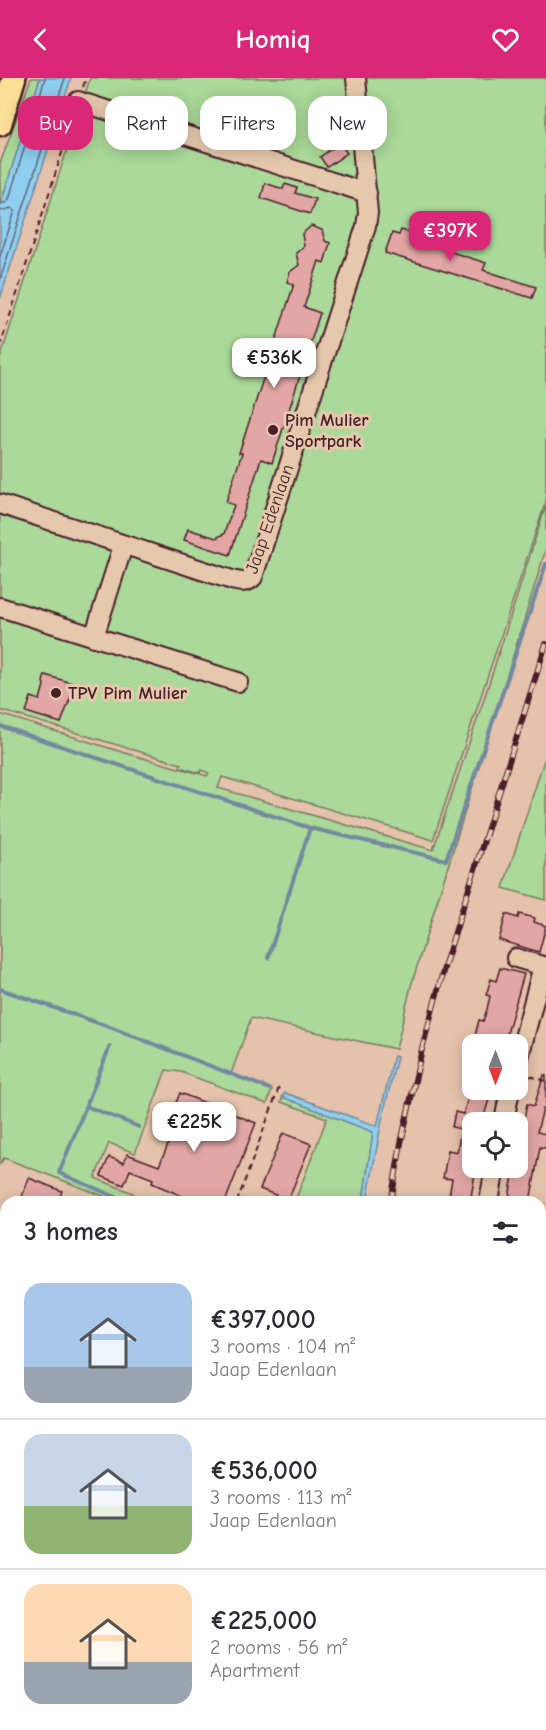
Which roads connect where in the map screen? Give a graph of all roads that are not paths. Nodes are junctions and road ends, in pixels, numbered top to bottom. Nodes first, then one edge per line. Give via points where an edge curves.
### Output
1 (14, 78) edge
2 (356, 78) edge
3 (93, 106) edge
4 (0, 124) edge
5 (367, 193) junction
6 (0, 504) edge
7 (123, 546) junction
8 (0, 607) edge
9 (94, 637) junction
10 (238, 682) dead end
11 (516, 958) dead end
12 (544, 966) edge
13 (525, 1034) edge
14 (493, 1178) edge
15 (490, 1196) edge

1 - 4 main road
2 - 5 street, Jaap Edenlaan
3 - 5 street
5 - 7 street, Jaap Edenlaan via 366,226 253,577 246,582 232,580
6 - 7 street, Jaap Edenlaan
7 - 9 street
8 - 9 street
9 - 10 street
11 - 12 street
12 - 13 street
14 - 15 street

